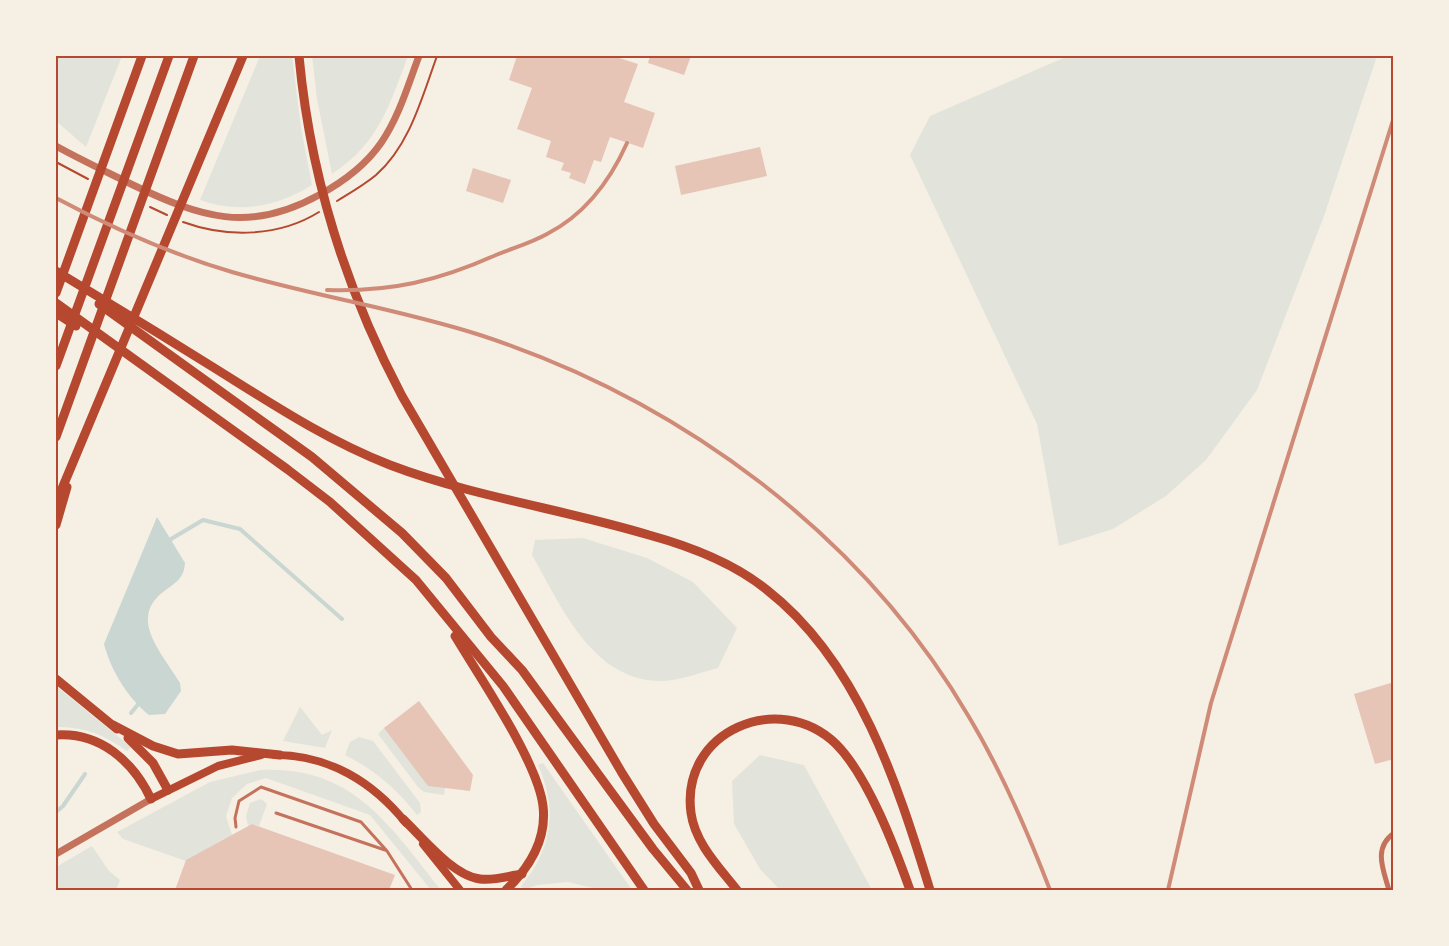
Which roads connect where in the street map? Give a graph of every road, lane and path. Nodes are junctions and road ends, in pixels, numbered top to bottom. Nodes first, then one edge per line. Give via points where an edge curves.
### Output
1 (142, 56) edge
2 (169, 56) edge
3 (194, 56) edge
4 (243, 56) edge
5 (299, 56) edge
6 (419, 56) edge
7 (437, 56) edge
8 (56, 139) edge
9 (56, 146) edge
10 (67, 153) junction
11 (56, 162) edge
12 (96, 183) dead end
13 (334, 202) dead end
14 (148, 206) dead end
15 (324, 208) dead end
16 (169, 216) dead end
17 (180, 221) dead end
18 (56, 271) edge
19 (56, 293) edge
20 (56, 303) edge
21 (56, 313) edge
22 (56, 366) edge
23 (145, 367) junction
24 (56, 436) edge
25 (75, 455) junction
26 (56, 503) edge
27 (56, 525) edge
28 (445, 618) junction
29 (56, 679) edge
30 (113, 725) junction
31 (56, 735) edge
32 (280, 755) junction
33 (168, 790) junction
34 (151, 799) junction
35 (276, 813) dead end
36 (403, 819) junction
37 (236, 827) dead end
38 (1394, 833) edge
39 (387, 851) junction
40 (56, 854) edge
41 (522, 874) junction
42 (412, 891) edge
43 (460, 891) edge
44 (506, 891) edge
45 (644, 891) edge
46 (687, 891) edge
47 (699, 891) edge
48 (737, 891) edge
49 (910, 891) edge
50 (930, 891) edge
51 (1389, 891) edge

1 - 19 highway
2 - 22 highway
3 - 24 highway
4 - 25 highway
5 - 47 highway via 314,158 340,254 377,346 432,450 622,773 691,873
6 - 10 street via 392,124 373,154 336,186 282,213 234,219 200,214
7 - 13 path via 397,150 377,174
8 - 10 street
9 - 10 street
11 - 12 path
14 - 16 path
15 - 17 path via 297,222 259,232 217,231
18 - 46 highway via 312,457 402,533 446,578 522,670
18 - 50 highway via 286,413 388,464 650,535 704,555 765,588 810,631 846,680 894,783
20 - 23 highway
21 - 23 highway
23 - 28 highway via 330,502 416,580
25 - 26 highway
25 - 27 highway
28 - 41 highway via 535,779 543,806 542,828 538,847
28 - 45 highway via 503,686
29 - 30 highway
30 - 32 highway via 178,754 232,750
30 - 33 highway via 142,750
31 - 34 highway via 82,737 112,749 134,770
32 - 33 main road via 229,762
32 - 36 main road via 317,761 352,775 374,789
33 - 34 main road
34 - 40 street
35 - 39 lane
36 - 41 highway via 466,875 488,879
36 - 43 main road
37 - 39 lane via 239,801 261,787 361,822
38 - 51 street via 1383,841 1380,855
39 - 42 lane
41 - 44 highway
48 - 49 highway via 696,833 690,795 702,760 725,734 745,723 772,718 818,730 837,745 879,812

